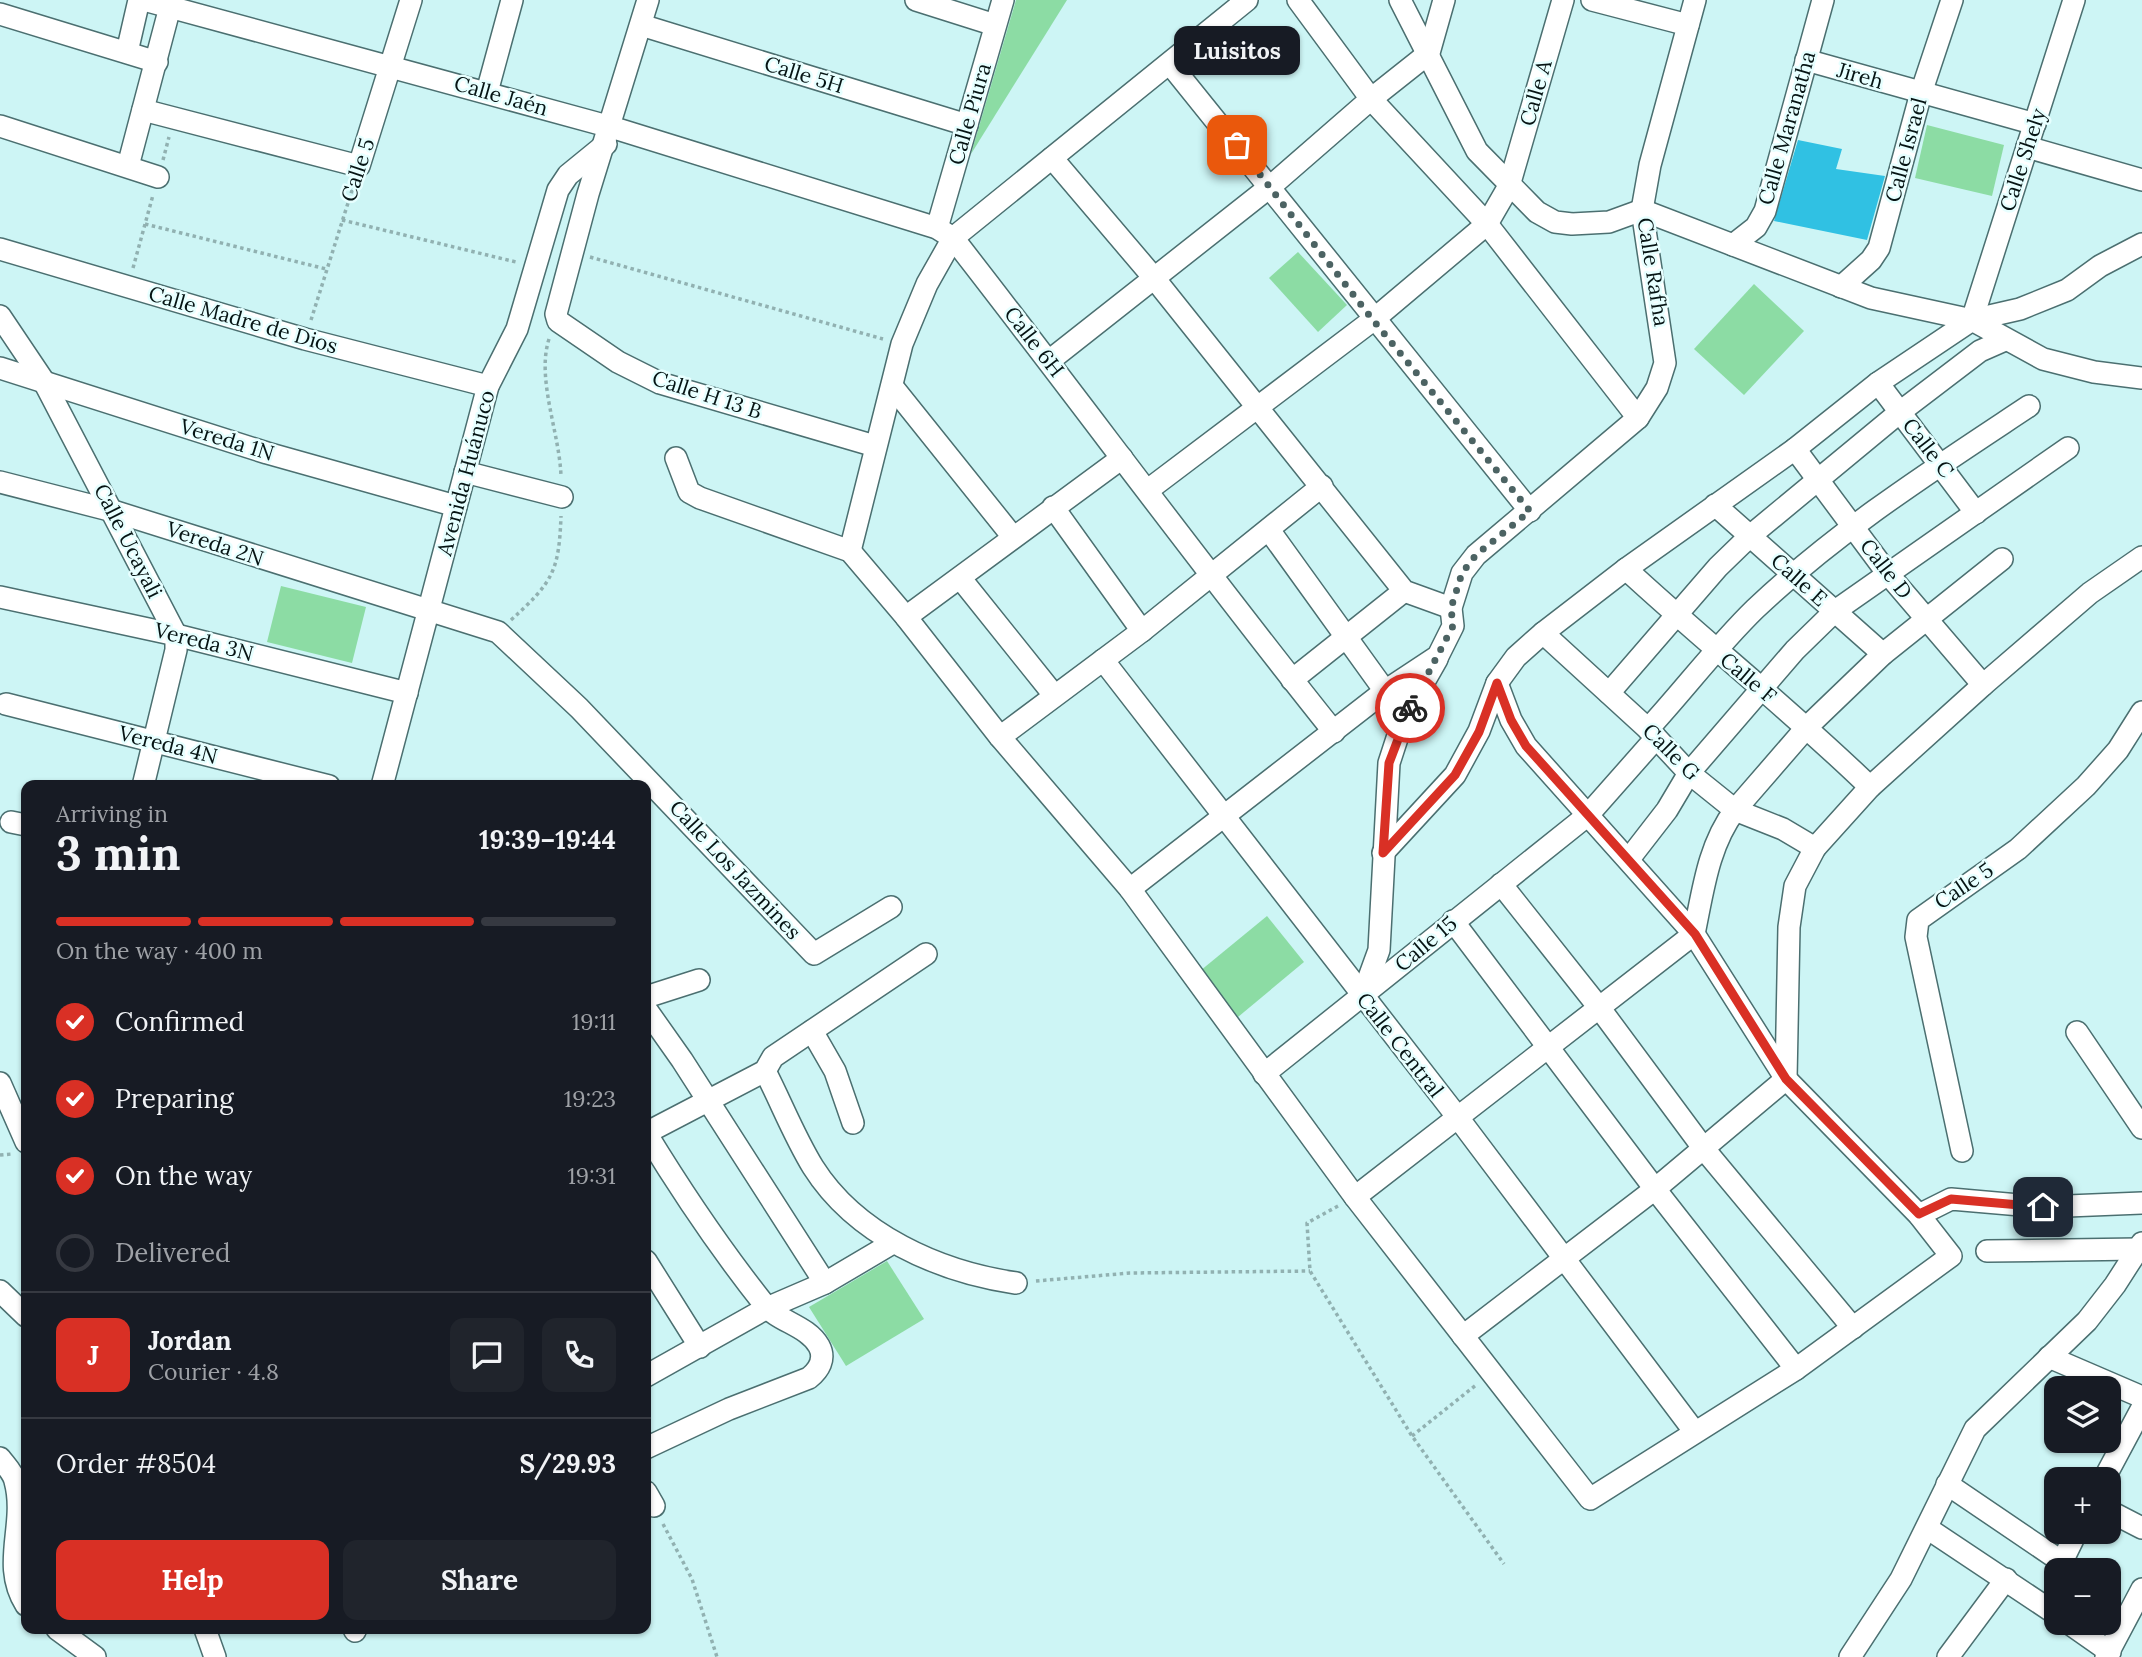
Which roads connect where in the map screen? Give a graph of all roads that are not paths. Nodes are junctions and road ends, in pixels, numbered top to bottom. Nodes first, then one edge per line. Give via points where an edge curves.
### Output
1 (142, 0) edge
2 (411, 0) edge
3 (512, 0) edge
4 (648, 0) edge
5 (916, 0) edge
6 (1003, 0) edge
7 (1298, 0) edge
8 (1400, 0) edge
9 (1444, 0) edge
10 (1563, 0) edge
11 (1592, 0) edge
12 (1695, 0) edge
13 (1823, 0) edge
14 (1952, 0) edge
15 (2074, 0) edge
16 (1244, 2) edge
17 (170, 7) junction
18 (0, 14) edge
19 (641, 24) junction
20 (995, 25) junction
21 (1688, 26) junction
22 (127, 52) junction
23 (1429, 53) junction
24 (1806, 60) junction
25 (157, 62) junction
26 (1170, 64) junction
27 (392, 65) junction
28 (486, 92) junction
29 (1921, 93) junction
30 (1371, 99) junction
31 (143, 110) junction
32 (2035, 124) junction
33 (967, 125) junction
34 (0, 126) edge
35 (608, 135) junction
36 (2027, 147) junction
37 (1052, 158) junction
38 (128, 166) junction
39 (158, 177) road end
40 (2142, 180) edge
41 (1271, 186) junction
42 (1509, 186) junction
43 (1642, 210) junction
44 (1487, 224) junction
45 (945, 233) junction
46 (2142, 244) edge
47 (1733, 245) junction
48 (0, 249) edge
49 (1154, 278) junction
50 (1841, 287) junction
51 (0, 316) edge
52 (1373, 320) junction
53 (1972, 320) junction
54 (2006, 340) junction
55 (1049, 361) junction
56 (0, 368) edge
57 (2142, 377) edge
58 (43, 380) junction
59 (1878, 383) junction
60 (488, 386) junction
61 (892, 386) junction
62 (1258, 405) junction
63 (2029, 405) dead end
64 (1900, 412) junction
65 (1638, 418) junction
66 (875, 446) junction
67 (2068, 448) dead end
68 (1796, 449) junction
69 (676, 458) dead end
70 (1122, 458) junction
71 (1941, 464) junction
72 (465, 472) junction
73 (1818, 479) junction
74 (0, 482) edge
75 (1322, 486) junction
76 (1148, 490) junction
77 (562, 497) dead end
78 (1715, 505) junction
79 (456, 506) junction
80 (1052, 507) junction
81 (113, 511) junction
82 (1530, 511) junction
83 (1976, 513) junction
84 (1853, 527) junction
85 (1269, 530) junction
86 (1750, 536) junction
87 (1013, 537) junction
88 (849, 551) junction
89 (2142, 557) edge
90 (2002, 559) dead end
91 (1626, 569) junction
92 (1888, 574) junction
93 (1793, 575) junction
94 (1209, 577) junction
95 (961, 579) junction
96 (1404, 591) junction
97 (0, 597) edge
98 (1451, 608) junction
99 (429, 609) junction
100 (1835, 611) junction
101 (1676, 616) junction
102 (906, 617) junction
103 (1925, 617) junction
104 (1142, 631) junction
105 (1543, 633) junction
106 (176, 635) junction
107 (1348, 638) junction
108 (1717, 652) junction
109 (1883, 654) junction
110 (1438, 656) junction
111 (1103, 660) junction
112 (1292, 680) junction
113 (1497, 683) junction
114 (1983, 685) junction
115 (1761, 689) junction
116 (1385, 691) junction
117 (407, 692) junction
118 (1609, 693) junction
119 (1054, 695) junction
120 (6, 705) dead end
121 (2142, 712) edge
122 (1807, 727) junction
123 (1334, 732) junction
124 (1652, 734) junction
125 (1000, 737) junction
126 (155, 741) junction
127 (1689, 773) junction
128 (145, 780) edge
129 (306, 780) edge
130 (385, 780) edge
131 (648, 780) edge
132 (651, 783) edge
133 (1870, 787) junction
134 (1735, 810) junction
135 (1588, 815) junction
136 (1222, 817) junction
137 (1815, 848) junction
138 (1383, 853) junction
139 (1629, 859) junction
140 (1501, 884) junction
141 (1130, 889) junction
142 (891, 907) dead end
143 (1453, 921) junction
144 (1695, 934) junction
145 (926, 954) dead end
146 (699, 980) dead end
147 (651, 995) edge
148 (1362, 996) junction
149 (1601, 1010) junction
150 (651, 1016) edge
151 (813, 1031) junction
152 (2077, 1032) dead end
153 (1550, 1048) junction
154 (765, 1071) junction
155 (1264, 1074) junction
156 (1786, 1079) junction
157 (0, 1083) edge
158 (708, 1100) junction
159 (1459, 1119) junction
160 (853, 1124) dead end
161 (2142, 1128) edge
162 (651, 1130) edge
163 (21, 1131) edge
164 (651, 1141) edge
165 (1704, 1149) junction
166 (1962, 1151) dead end
167 (1655, 1189) junction
168 (1355, 1197) junction
169 (2142, 1203) edge
170 (1919, 1214) junction
171 (891, 1244) junction
172 (2141, 1246) edge
173 (1987, 1251) dead end
174 (1562, 1258) junction
175 (651, 1269) edge
176 (825, 1283) junction
177 (1016, 1283) road end
178 (0, 1291) edge
179 (767, 1308) junction
180 (21, 1311) edge
181 (1853, 1328) junction
182 (1463, 1336) junction
183 (700, 1347) junction
184 (2049, 1357) junction
185 (1796, 1369) junction
186 (651, 1373) edge
187 (2142, 1397) edge
188 (2142, 1408) edge
189 (1694, 1431) junction
190 (651, 1446) edge
191 (0, 1458) edge
192 (2110, 1467) edge
193 (1947, 1484) junction
194 (2121, 1517) edge
195 (1927, 1528) junction
196 (2142, 1528) edge
197 (2046, 1558) edge
198 (2006, 1579) junction
199 (2142, 1589) edge
200 (21, 1599) edge
201 (2044, 1606) edge
202 (64, 1634) edge
203 (207, 1634) edge
204 (2083, 1635) edge
205 (1859, 1654) edge
206 (2108, 1655) edge
207 (95, 1657) edge
208 (215, 1657) edge
209 (1948, 1657) edge

1 - 17 street, Calle Jaén
1 - 22 street
2 - 27 street, Calle 5
3 - 28 street
4 - 19 street
5 - 20 street
6 - 20 street, Calle Piura
7 - 30 street
8 - 23 street
9 - 23 street
10 - 42 street, Calle A
11 - 21 street
12 - 21 street, Calle Rafha
13 - 24 street, Calle Maranatha
14 - 29 street, Calle Israel
15 - 32 street, Calle Shely
16 - 26 street
17 - 25 street
17 - 27 street, Calle Jaén
18 - 22 street
19 - 33 street, Calle 5H
19 - 35 street
20 - 33 street, Calle Piura
21 - 43 street, Calle Rafha
22 - 25 street
23 - 30 street
23 - 42 street via 1477,151
24 - 29 street, Jireh
24 - 47 street, Calle Maranatha via 1765,211 1756,227
25 - 31 street
26 - 37 street
26 - 41 street
27 - 28 street, Calle Jaén
27 - 31 street, Calle 5 via 359,166
28 - 35 street, Calle Jaén
29 - 32 street, Jireh
29 - 50 street, Calle Israel via 1879,248
30 - 41 street
30 - 44 street
31 - 38 street
32 - 36 street, Calle Shely
33 - 45 street, Calle Piura
34 - 38 street
35 - 45 street
35 - 60 street, Avenida Huánuco via 558,190 517,329
35 - 66 street, Calle H 13 B via 572,252 558,321 618,362 660,383
36 - 40 street
36 - 53 street, Calle Shely
37 - 45 street
37 - 49 street
38 - 39 street
41 - 49 street
41 - 52 street
42 - 43 street via 1555,222 1609,222
42 - 44 street, Calle A
43 - 47 street
43 - 65 street, Calle Rafha via 1665,363 1657,388
44 - 52 street, Calle A
44 - 65 street
45 - 55 street, Calle 6H
45 - 61 street via 902,344
46 - 53 street via 2067,290 2020,309
47 - 50 street
48 - 60 street, Calle Madre de Dios via 305,339
49 - 55 street
49 - 62 street
50 - 53 street
51 - 58 street, Calle Ucayali
52 - 62 street, Calle A
52 - 82 street
53 - 54 street
53 - 59 street
54 - 57 street via 2043,359 2094,372
54 - 64 street via 1980,351
55 - 70 street, Calle 6H
56 - 58 street, Vereda 1N
58 - 79 street, Vereda 1N via 267,453
58 - 81 street, Calle Ucayali
59 - 64 street, Calle C
59 - 68 street
60 - 72 street, Avenida Huánuco
61 - 66 street
61 - 87 street
62 - 75 street
62 - 76 street, Calle A
63 - 71 street, Calle 15
64 - 71 street, Calle C
64 - 73 street
65 - 82 street, Calle Rafha
66 - 88 street
67 - 83 street
68 - 73 street, Calle D
68 - 78 street
69 - 88 street via 689,492 700,498
70 - 76 street, Calle 6H
70 - 80 street
71 - 83 street, Calle C
71 - 84 street, Calle 15
72 - 77 street
72 - 79 street, Avenida Huánuco
73 - 84 street, Calle D
73 - 86 street
74 - 81 street, Vereda 2N
75 - 85 street
75 - 96 street
76 - 94 street, Calle 6H
78 - 86 street, Calle E
78 - 91 street
79 - 99 street, Avenida Huánuco
80 - 87 street
80 - 104 street
81 - 99 street, Vereda 2N
81 - 106 street, Calle Ucayali
82 - 98 street, Calle Rafha via 1476,555 1462,573
83 - 92 street
84 - 92 street, Calle D
84 - 93 street, Calle 15
85 - 94 street
85 - 107 street
86 - 93 street, Calle E
86 - 101 street
87 - 95 street
88 - 102 street
89 - 114 street via 2090,593
90 - 103 street
91 - 101 street, Calle F
91 - 105 street
92 - 100 street
92 - 103 street, Calle D
93 - 100 street, Calle E
93 - 108 street, Calle 15
94 - 104 street
94 - 112 street, Calle 6H
95 - 102 street
95 - 119 street
96 - 98 street
96 - 107 street
97 - 106 street, Vereda 3N
98 - 110 street, Calle Rafha via 1453,626
99 - 117 street, Avenida Huánuco
99 - 131 street, Calle Los Jazmines via 498,632
100 - 109 street, Calle E
100 - 115 street
101 - 108 street, Calle F
101 - 118 street
102 - 125 street
103 - 109 street
103 - 114 street, Calle D
104 - 111 street
105 - 113 street via 1516,657
105 - 118 street, Calle G
106 - 117 street, Vereda 3N
106 - 126 street
107 - 112 street
107 - 116 street
108 - 115 street, Calle F
108 - 124 street, Calle 15
109 - 122 street
110 - 116 street
110 - 138 street, Calle Rafha via 1404,717 1389,763
111 - 119 street
111 - 136 street, Calle Central
112 - 123 street, Calle 6H
113 - 135 street via 1526,746
113 - 138 street via 1479,732 1455,775
114 - 133 street
115 - 122 street, Calle F
115 - 127 street
116 - 123 street
117 - 130 street, Avenida Huánuco
118 - 124 street, Calle G
119 - 125 street
120 - 126 street, Vereda 4N
121 - 166 street, Calle 5 via 2118,750 2086,786 2018,849 1918,920 1916,937
122 - 133 street, Calle F
122 - 134 street
123 - 136 street
124 - 127 street, Calle G
124 - 135 street, Calle 15
125 - 141 street
126 - 128 street
126 - 129 street, Vereda 4N
127 - 134 street, Calle G
127 - 139 street
132 - 142 street, Calle Los Jazmines via 814,954
133 - 137 street
134 - 137 street, Calle G via 1783,828
134 - 144 street via 1711,856
135 - 139 street
135 - 140 street, Calle 15
136 - 141 street
136 - 148 street, Calle Central
137 - 156 street via 1795,886 1789,927
138 - 148 street, Calle Rafha via 1379,950
139 - 144 street
140 - 143 street, Calle 15
140 - 149 street
141 - 155 street
143 - 148 street, Calle 15
143 - 153 street
144 - 149 street
144 - 156 street
145 - 151 street
146 - 147 street
148 - 155 street, Calle 15
148 - 159 street, Calle Central
149 - 153 street
149 - 165 street
150 - 158 street
151 - 154 street via 773,1057
151 - 160 street via 835,1072
152 - 161 street
153 - 159 street
153 - 167 street
154 - 158 street
154 - 171 street via 814,1168 839,1198
155 - 168 street
156 - 165 street
156 - 170 street
157 - 163 street
158 - 162 street
158 - 176 street
159 - 168 street
159 - 174 street, Calle Central
164 - 179 street
165 - 167 street
165 - 181 street
167 - 174 street
167 - 185 street
168 - 182 street
169 - 170 street via 2043,1207 1951,1199
170 - 181 street via 1951,1256
171 - 176 street
171 - 177 street via 981,1278
172 - 173 street
172 - 184 street via 2087,1321
174 - 182 street
174 - 189 street, Calle Central
175 - 183 street
176 - 179 street
178 - 180 street
179 - 183 street
179 - 190 street via 801,1328 819,1346 819,1371
181 - 185 street
182 - 189 street via 1590,1499
183 - 186 street
184 - 187 street
184 - 193 street via 1975,1429
185 - 189 street
188 - 192 street
191 - 200 street via 14,1477 18,1496 8,1558 13,1590
193 - 195 street
193 - 197 street
194 - 196 street
195 - 198 street
195 - 205 street
198 - 201 street
198 - 209 street
199 - 206 street
202 - 207 street
203 - 208 street
204 - 206 street

